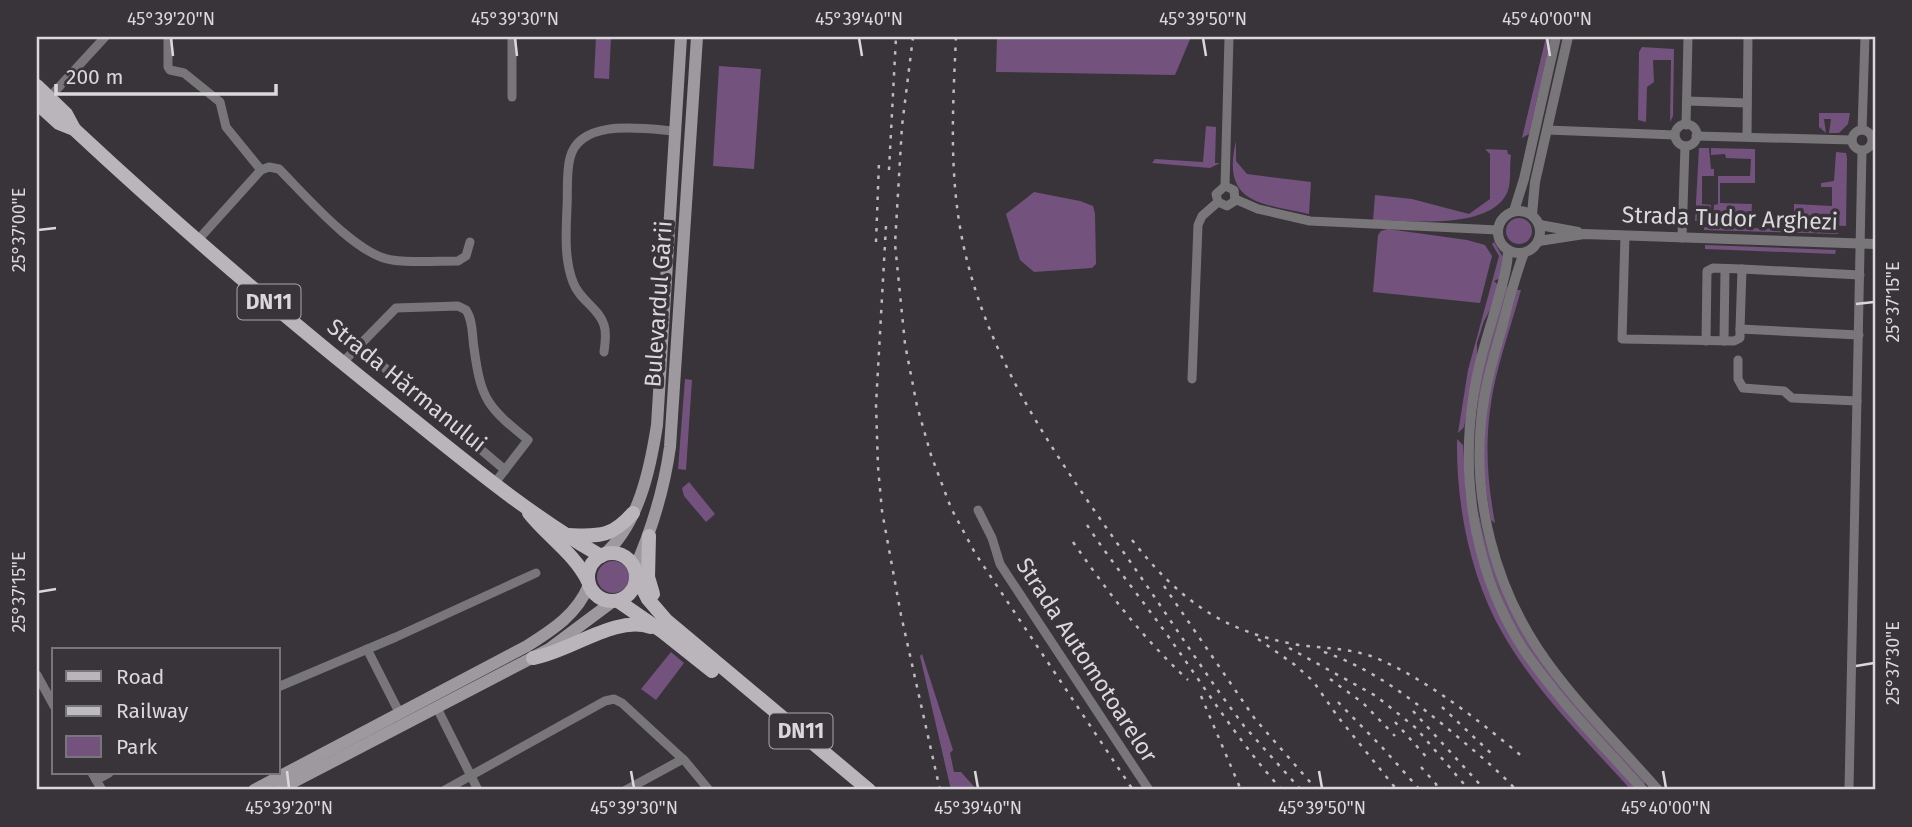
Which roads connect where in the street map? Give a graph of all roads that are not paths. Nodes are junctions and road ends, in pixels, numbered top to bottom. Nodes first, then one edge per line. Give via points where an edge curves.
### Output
1 (105, 37) edge
2 (168, 37) edge
3 (512, 37) edge
4 (681, 37) edge
5 (697, 37) edge
6 (1229, 37) edge
7 (1556, 37) edge
8 (1568, 37) edge
9 (1688, 37) edge
10 (1748, 37) edge
11 (1865, 37) edge
12 (37, 86) edge
13 (512, 97) dead end
14 (1687, 101) junction
15 (43, 102) edge
16 (1747, 103) junction
17 (1686, 125) junction
18 (1547, 130) junction
19 (1862, 130) junction
20 (676, 131) junction
21 (1675, 135) junction
22 (1696, 136) junction
23 (1747, 137) junction
24 (1852, 140) junction
25 (1685, 146) junction
26 (1861, 151) junction
27 (261, 170) junction
28 (1225, 186) junction
29 (1236, 199) junction
30 (1218, 202) junction
31 (1514, 211) junction
32 (1532, 214) junction
33 (1540, 225) junction
34 (1498, 230) junction
35 (1584, 234) junction
36 (1625, 236) junction
37 (1682, 238) junction
38 (197, 241) junction
39 (1539, 241) junction
40 (470, 242) dead end
41 (1860, 243) junction
42 (1875, 244) edge
43 (1508, 250) junction
44 (1524, 253) junction
45 (1725, 269) junction
46 (1742, 269) junction
47 (1860, 275) junction
48 (1740, 329) junction
49 (1859, 335) junction
50 (1706, 341) junction
51 (1724, 341) junction
52 (359, 346) junction
53 (604, 352) dead end
54 (1738, 360) dead end
55 (342, 363) junction
56 (1192, 379) dead end
57 (1857, 401) junction
58 (505, 470) junction
59 (494, 484) junction
60 (523, 507) junction
61 (978, 510) dead end
62 (632, 513) junction
63 (567, 535) junction
64 (649, 536) junction
65 (603, 555) junction
66 (635, 572) junction
67 (536, 573) dead end
68 (589, 583) junction
69 (615, 601) junction
70 (659, 612) junction
71 (663, 632) junction
72 (367, 649) junction
73 (533, 658) junction
74 (37, 675) edge
75 (280, 686) edge
76 (52, 702) edge
77 (437, 708) junction
78 (400, 714) junction
79 (683, 759) junction
80 (471, 776) junction
81 (94, 777) edge
82 (102, 790) edge
83 (254, 790) edge
84 (278, 790) edge
85 (445, 790) edge
86 (478, 790) edge
87 (626, 790) edge
88 (709, 790) edge
89 (855, 790) edge
90 (869, 790) edge
91 (1149, 790) edge
92 (1643, 790) edge
93 (1658, 790) edge
94 (1849, 790) edge

1 - 15 street
2 - 27 street via 170,70 184,73 220,102 226,127
3 - 13 street
4 - 20 main road, Bulevardul Gării
5 - 64 main road, Bulevardul Gării via 670,447 666,480
6 - 28 street
7 - 31 street
8 - 18 street
9 - 14 street
10 - 16 street
11 - 19 street
12 - 15 main road, Strada Hărmanului / DN11
14 - 16 street
14 - 17 street
15 - 38 main road, Strada Hărmanului / DN11 via 66,114 74,129
16 - 23 street
17 - 21 street
17 - 22 street via 1695,129
18 - 21 street
18 - 32 street via 1532,194
19 - 24 street
19 - 26 street via 1872,141
20 - 53 street via 611,128 590,134 571,155 567,260 573,282 604,326
20 - 62 main road, Bulevardul Gării via 657,425 645,481
21 - 25 street
22 - 23 street
22 - 25 street
23 - 24 street
24 - 26 street
25 - 37 street
26 - 41 street
27 - 38 street
27 - 40 street via 279,169 362,247 393,261 457,261 466,256
28 - 29 street via 1234,190
28 - 30 street via 1216,194
29 - 30 street via 1227,206
29 - 34 street via 1310,221
30 - 56 street via 1198,225
31 - 32 street
31 - 34 street via 1504,217
32 - 33 street
33 - 35 street, Strada Tudor Arghezi
33 - 39 street
34 - 43 street via 1499,240
35 - 36 street, Strada Tudor Arghezi
35 - 39 street, Strada Tudor Arghezi
36 - 37 street, Strada Tudor Arghezi
36 - 50 street via 1622,339
37 - 41 street, Strada Tudor Arghezi
38 - 55 main road, Strada Hărmanului / DN11
39 - 44 street
41 - 42 street, Strada Tudor Arghezi
41 - 47 street
43 - 44 street
43 - 92 street via 1469,426 1470,493 1480,547 1499,604 1526,652
44 - 93 street via 1491,366 1481,422 1480,468 1492,546 1509,597 1537,648
45 - 46 street
45 - 50 street via 1707,271
45 - 51 street
46 - 47 street
46 - 48 street
47 - 49 street
48 - 49 street
48 - 51 street via 1738,340
49 - 57 street
50 - 51 street
52 - 55 street
52 - 58 street
52 - 58 street via 399,307 458,306 466,310 487,401 528,440
54 - 57 street via 1743,388 1784,391 1793,398
55 - 59 main road, Strada Hărmanului / DN11
57 - 94 street
58 - 59 street
59 - 60 main road, Strada Hărmanului / DN11
60 - 63 main road, Strada Hărmanului / DN11
60 - 68 main road, Strada Hărmanului / DN11 via 570,554
61 - 91 street, Strada Automotoarelor via 1000,564
62 - 63 main road via 619,529
62 - 65 main road, Bulevardul Gării via 622,536
63 - 65 main road, Strada Hărmanului / DN11
64 - 66 main road, Bulevardul Gării
64 - 70 main road via 648,577
65 - 66 main road via 621,555
65 - 68 main road via 592,564
66 - 69 main road via 634,589
66 - 70 main road, DN11
67 - 72 street
68 - 69 main road via 598,597
68 - 78 main road via 569,617 555,628
69 - 71 main road, DN11
69 - 73 main road
70 - 90 main road, DN11
71 - 73 main road via 627,624
71 - 89 main road, DN11
72 - 75 street
72 - 78 street
73 - 77 main road
74 - 76 street
77 - 80 street
77 - 84 main road
78 - 83 main road
79 - 80 street via 614,699
79 - 87 street
79 - 88 street
80 - 85 street
80 - 86 street
81 - 82 street

